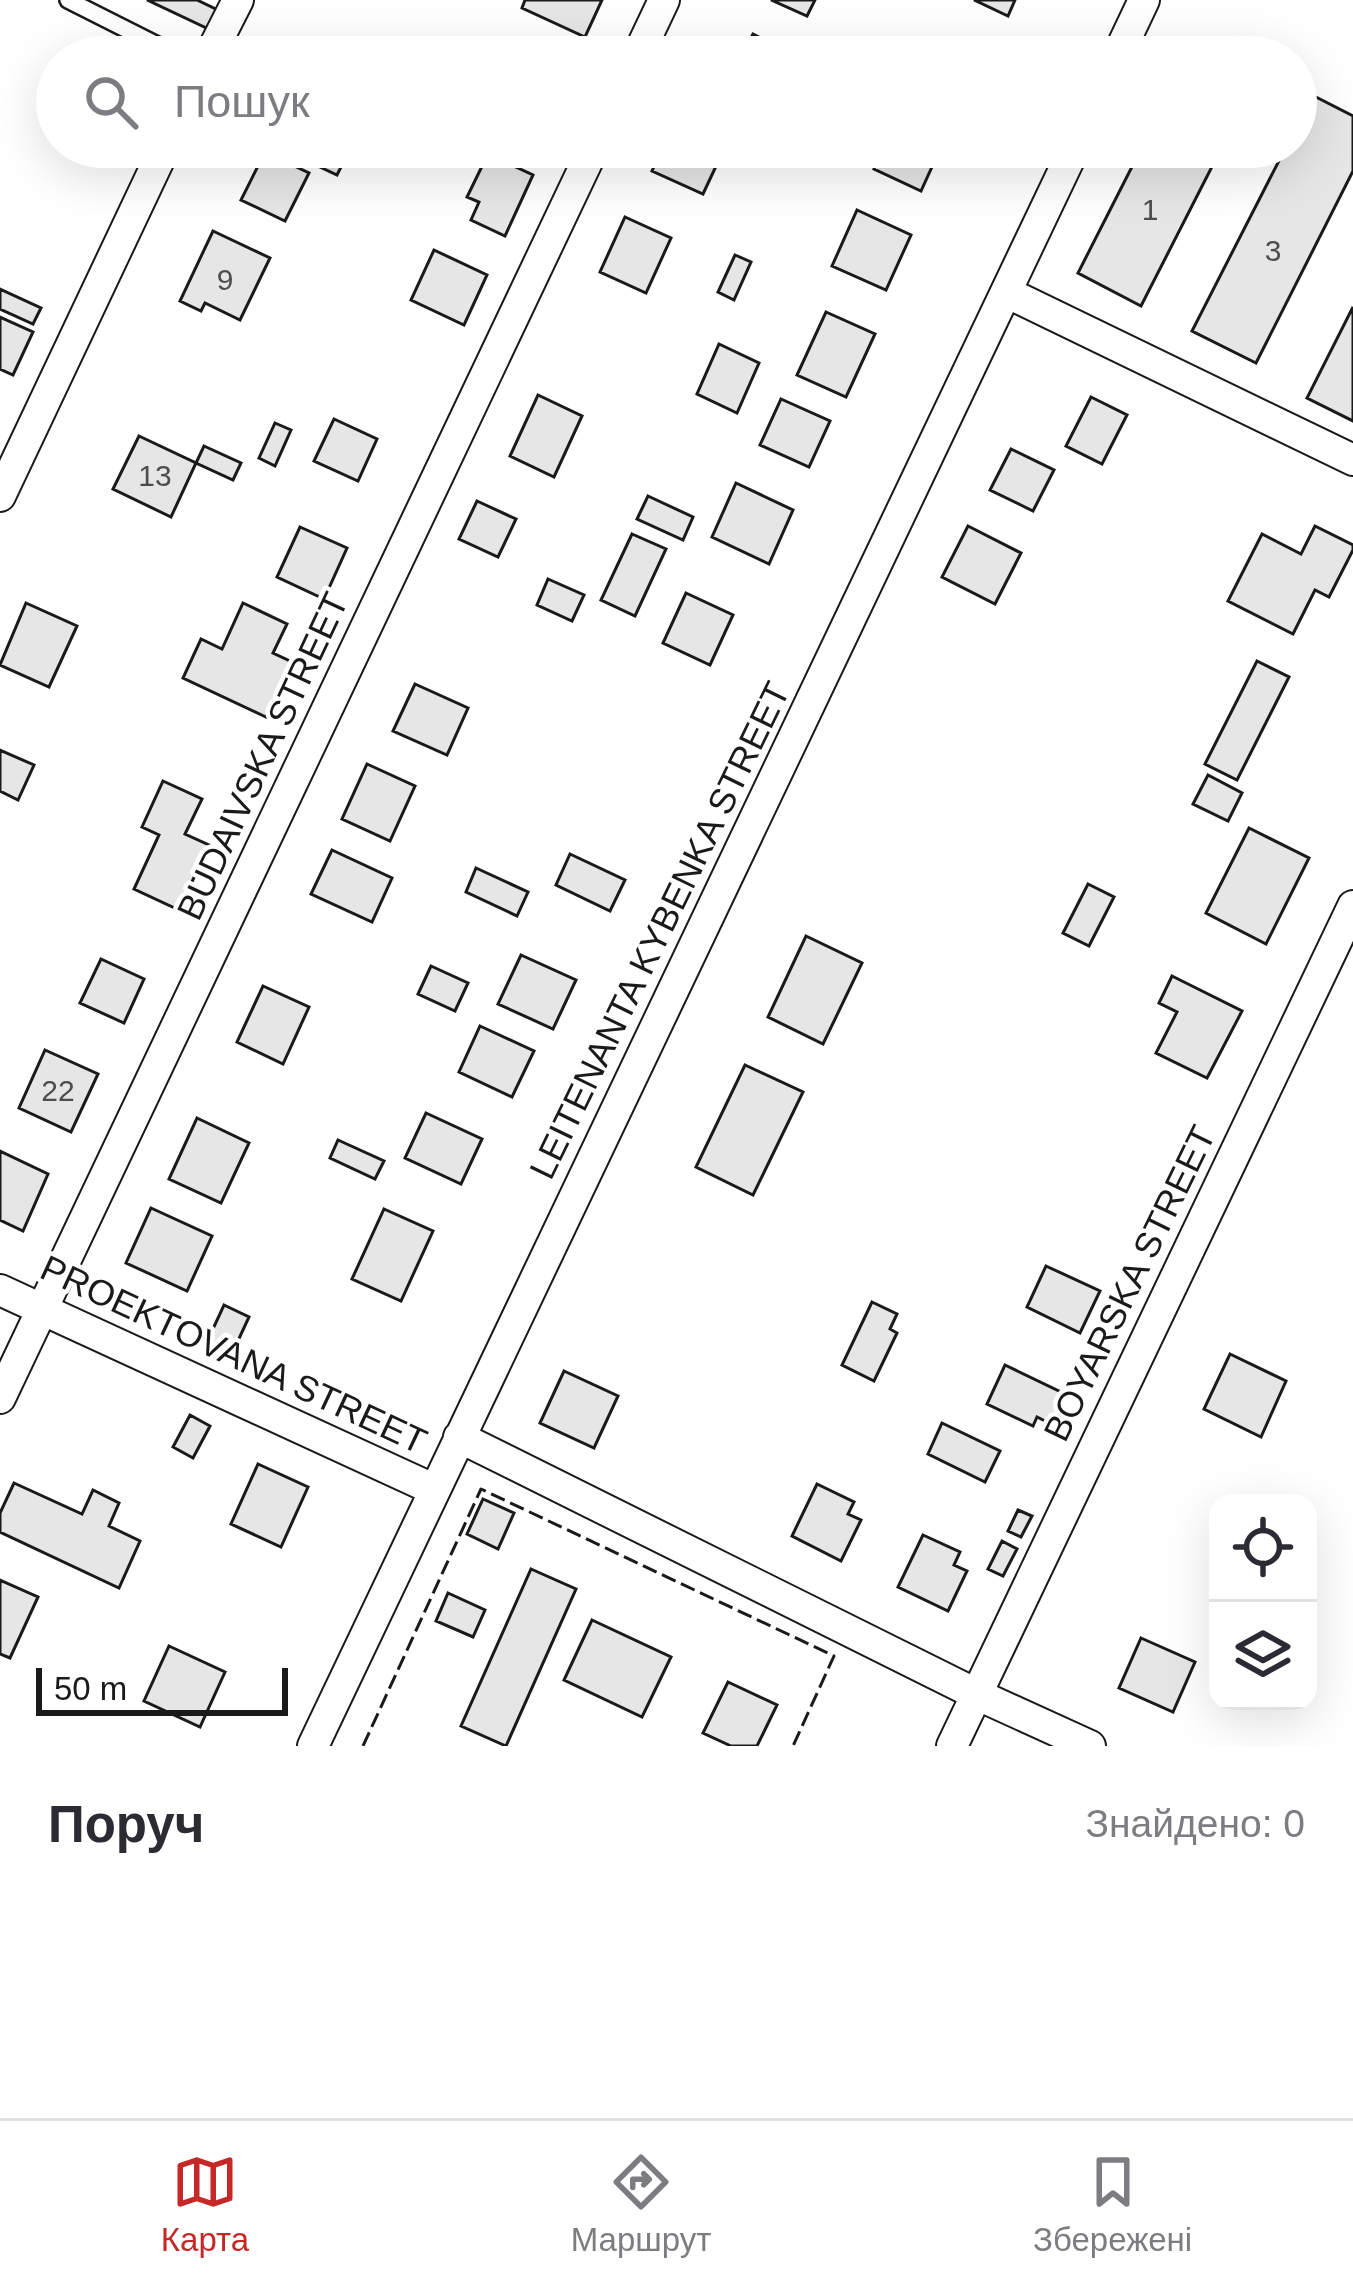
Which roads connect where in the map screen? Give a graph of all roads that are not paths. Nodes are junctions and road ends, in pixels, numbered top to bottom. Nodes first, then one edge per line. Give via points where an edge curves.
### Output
1 (68, 0) edge
2 (238, 0) edge
3 (664, 0) edge
4 (1144, 0) edge
5 (139, 36) edge
6 (219, 36) edge
7 (647, 36) edge
8 (1127, 36) edge
9 (155, 168) edge
10 (584, 168) edge
11 (1066, 168) edge
12 (1008, 292) junction
13 (1353, 460) edge
14 (4, 476) edge
15 (1353, 906) edge
16 (0, 1289) edge
17 (42, 1310) junction
18 (0, 1398) edge
19 (459, 1438) junction
20 (435, 1490) junction
21 (976, 1694) junction
22 (313, 1746) edge
23 (952, 1746) edge
24 (1090, 1746) edge

1 - 5 lane
2 - 6 street
3 - 7 street
4 - 8 street
9 - 14 street
10 - 17 street, BUDAIVSKA STREET
11 - 12 street, LEITENANTA KYBENKA STREET
12 - 13 street
12 - 19 street, LEITENANTA KYBENKA STREET
15 - 21 street, BOYARSKA STREET
16 - 17 street, PROEKTOVANA STREET
17 - 18 street, BUDAIVSKA STREET
17 - 20 street, PROEKTOVANA STREET
19 - 20 street, LEITENANTA KYBENKA STREET
19 - 21 street
20 - 22 street, LEITENANTA KYBENKA STREET
21 - 23 street, BOYARSKA STREET
21 - 24 street

